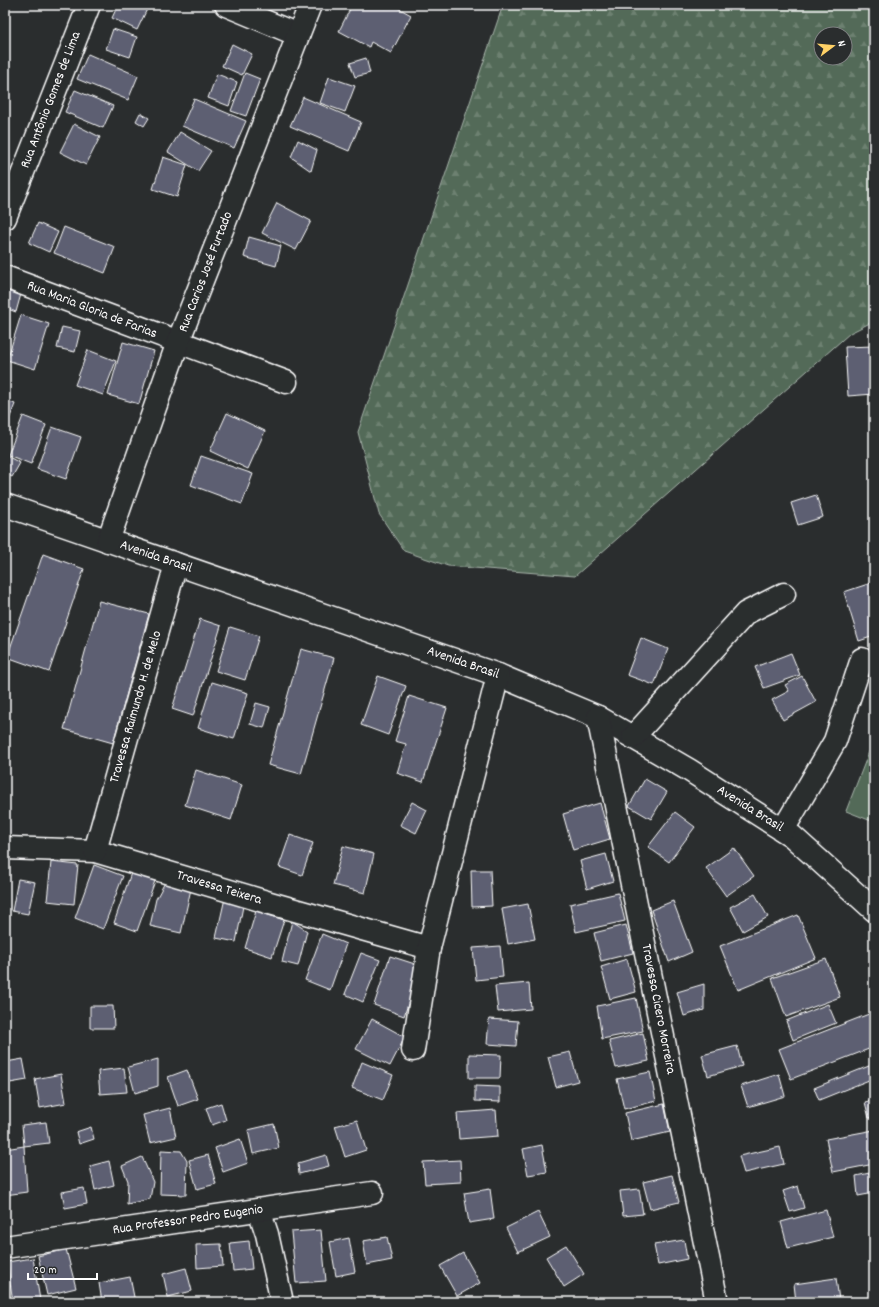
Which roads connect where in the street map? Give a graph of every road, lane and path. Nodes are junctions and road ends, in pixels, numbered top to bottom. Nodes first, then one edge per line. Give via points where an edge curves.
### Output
1 (89, 5) edge
2 (226, 5) edge
3 (310, 5) edge
4 (298, 35) junction
5 (5, 218) edge
6 (5, 277) edge
7 (178, 342) junction
8 (286, 382) dead end
9 (5, 505) edge
10 (108, 541) junction
11 (176, 564) junction
12 (784, 594) dead end
13 (862, 659) dead end
14 (498, 675) junction
15 (598, 717) junction
16 (633, 737) junction
17 (783, 830) junction
18 (5, 848) edge
19 (95, 851) junction
20 (874, 910) edge
21 (429, 948) junction
22 (413, 1050) dead end
23 (372, 1193) dead end
24 (259, 1210) junction
25 (5, 1247) edge
26 (282, 1302) edge
27 (717, 1302) edge

1 - 5 street, Rua Antônio Gomes de Lima
2 - 4 street
3 - 4 street, Rua Carios José Furtado
4 - 7 street, Rua Carios José Furtado
6 - 7 street, Rua Maria Gloria de Farias
7 - 8 street, Rua Maria Gloria de Farias
7 - 10 street, Rua Carios José Furtado
9 - 10 street, Avenida Brasil
10 - 11 street, Avenida Brasil
11 - 14 street, Avenida Brasil
11 - 19 street, Travessa Raimundo H. de Melo
12 - 16 street via 746,613
13 - 17 street via 835,742
14 - 15 street, Avenida Brasil
14 - 21 street
15 - 16 street, Avenida Brasil
15 - 27 street, Travessa Cicero Morreira
16 - 17 street, Avenida Brasil
17 - 20 street, Avenida Brasil
18 - 19 street, Travessa Teixera
19 - 21 street, Travessa Teixera
21 - 22 street
23 - 24 street, Rua Professor Pedro Eugenio
24 - 25 street, Rua Professor Pedro Eugenio
24 - 26 street

